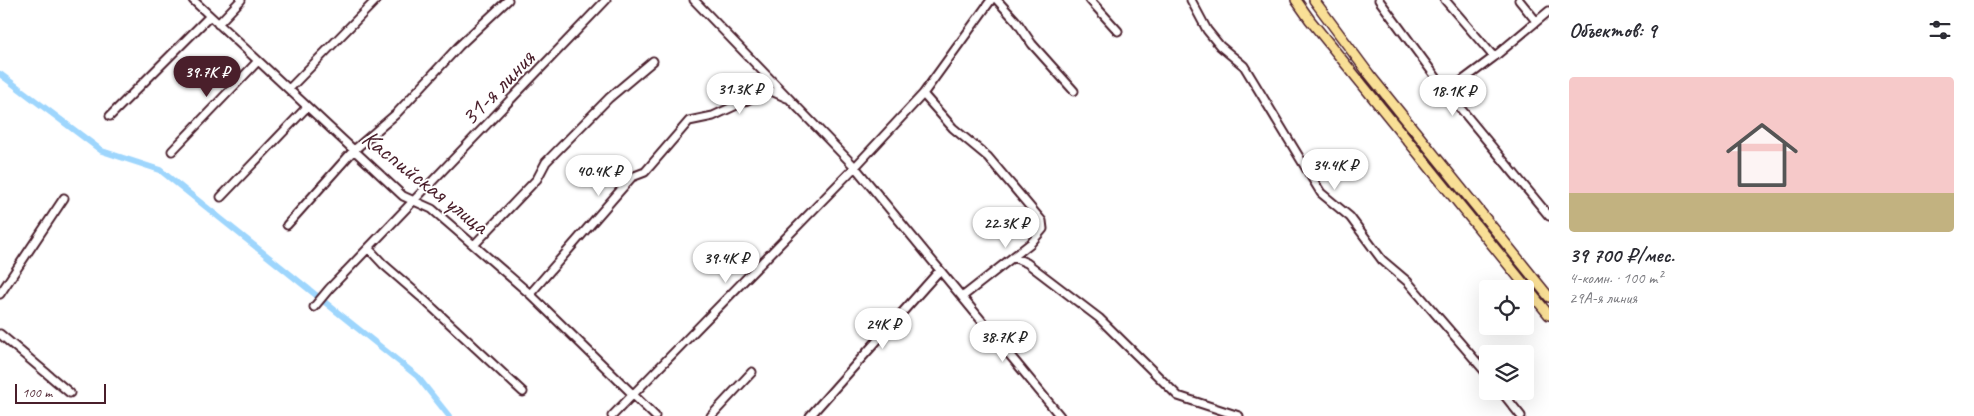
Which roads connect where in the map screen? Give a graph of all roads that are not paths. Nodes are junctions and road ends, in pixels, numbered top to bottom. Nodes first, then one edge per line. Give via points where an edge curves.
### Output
1 (193, 0) edge
2 (241, 0) edge
3 (376, 0) edge
4 (508, 0) edge
5 (606, 0) edge
6 (694, 0) edge
7 (990, 0) edge
8 (997, 0) edge
9 (1090, 0) edge
10 (1191, 0) edge
11 (1296, 0) edge
12 (1314, 0) edge
13 (1379, 0) edge
14 (1445, 0) edge
15 (1519, 0) edge
16 (1549, 11) edge
17 (210, 16) junction
18 (1536, 21) junction
19 (218, 24) junction
20 (1118, 31) dead end
21 (1494, 58) junction
22 (258, 61) junction
23 (652, 61) dead end
24 (289, 89) junction
25 (1074, 91) dead end
26 (1447, 92) junction
27 (923, 94) junction
28 (792, 100) junction
29 (307, 107) junction
30 (110, 116) dead end
31 (172, 151) dead end
32 (354, 151) junction
33 (855, 167) junction
34 (222, 197) dead end
35 (64, 198) dead end
36 (416, 200) junction
37 (1549, 216) edge
38 (287, 225) dead end
39 (474, 245) junction
40 (369, 249) junction
41 (1013, 257) junction
42 (940, 270) junction
43 (0, 294) edge
44 (530, 294) junction
45 (1549, 296) edge
46 (962, 297) junction
47 (314, 308) dead end
48 (1549, 315) edge
49 (0, 334) edge
50 (1479, 365) edge
51 (752, 372) dead end
52 (523, 392) dead end
53 (70, 393) dead end
54 (633, 394) junction
55 (1508, 400) edge
56 (612, 416) edge
57 (654, 416) edge
58 (711, 416) edge
59 (810, 416) edge
60 (1060, 416) edge
61 (1239, 416) edge
62 (1521, 416) edge

1 - 17 street, Каспийская улица
2 - 19 street
3 - 24 street
4 - 32 street via 459,46 396,114
5 - 36 street, 31-я линия
6 - 28 street
7 - 27 street
8 - 25 street
9 - 20 street
10 - 50 street via 1207,30 1244,66 1321,194 1350,217 1382,260 1408,282
11 - 48 main road
12 - 45 main road via 1369,74
13 - 26 street
14 - 21 street
15 - 18 street
16 - 18 street
17 - 19 street, Каспийская улица
17 - 30 street
18 - 21 street
19 - 22 street, Каспийская улица
21 - 26 street
22 - 24 street, Каспийская улица
22 - 31 street
23 - 39 street via 609,98 546,162 538,179
24 - 29 street, Каспийская улица
26 - 37 street
27 - 33 street
27 - 41 street via 953,128 988,157 1042,221 1043,229
28 - 33 street
28 - 44 street via 769,90 713,116 689,121 645,172 632,177
29 - 32 street, Каспийская улица
29 - 34 street
32 - 36 street, Каспийская улица via 403,196
32 - 38 street
33 - 42 street
33 - 54 street
35 - 43 street
36 - 39 street, Каспийская улица via 432,209
36 - 40 street, 31-я линия
39 - 44 street, Каспийская улица
40 - 47 street, 31-я линия
40 - 52 street
41 - 46 street
41 - 61 street via 1099,318 1178,396
42 - 46 street
42 - 59 street
44 - 54 street, Каспийская улица
46 - 60 street
49 - 53 street
51 - 58 street
54 - 56 street
54 - 57 street, Каспийская улица
55 - 62 street

